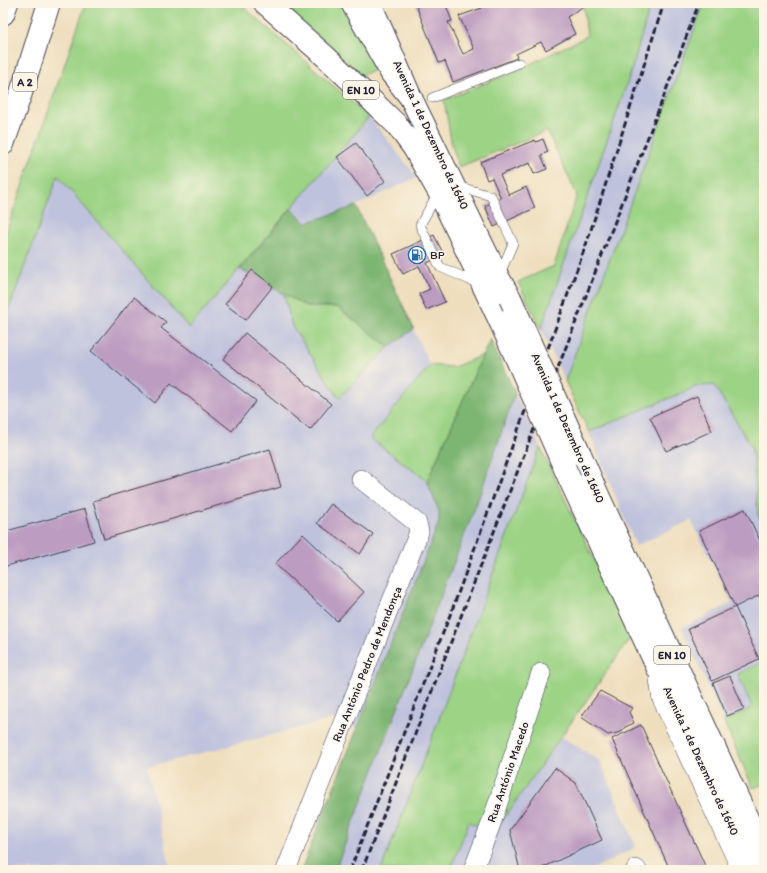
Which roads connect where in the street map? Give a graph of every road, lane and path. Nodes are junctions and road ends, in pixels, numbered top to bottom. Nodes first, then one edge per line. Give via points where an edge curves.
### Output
1 (7, 3) edge
2 (49, 3) edge
3 (265, 3) edge
4 (352, 3) edge
5 (370, 3) edge
6 (3, 14) edge
7 (519, 63) dead end
8 (421, 98) junction
9 (3, 144) edge
10 (446, 188) junction
11 (490, 282) junction
12 (361, 479) dead end
13 (650, 652) junction
14 (542, 673) dead end
15 (764, 855) edge
16 (286, 870) edge
17 (473, 870) edge
18 (736, 870) edge
19 (752, 870) edge

1 - 6 main road
2 - 9 main road, A 2 via 22,93
3 - 10 main road, EN 10 via 397,125
4 - 8 main road via 392,74
5 - 8 main road, Avenida 1 de Dezembro de 1640 / EN 10
7 - 8 lane
8 - 10 main road, Avenida 1 de Dezembro de 1640 / EN 10
10 - 11 main road, Avenida 1 de Dezembro de 1640 / EN 10
10 - 11 lane via 491,196 513,243
10 - 11 lane via 420,225 440,267
11 - 13 main road, Avenida 1 de Dezembro de 1640 / EN 10, bridge via 500,321
11 - 15 main road, Avenida 1 de Dezembro de 1640 / EN 10, bridge via 510,298
12 - 16 street, Rua António Pedro de Mendonça via 417,523 419,532
13 - 18 lane, Avenida 1 de Dezembro de 1640 via 658,700
13 - 19 main road, Avenida 1 de Dezembro de 1640 / EN 10
14 - 17 street, Rua António Macedo

